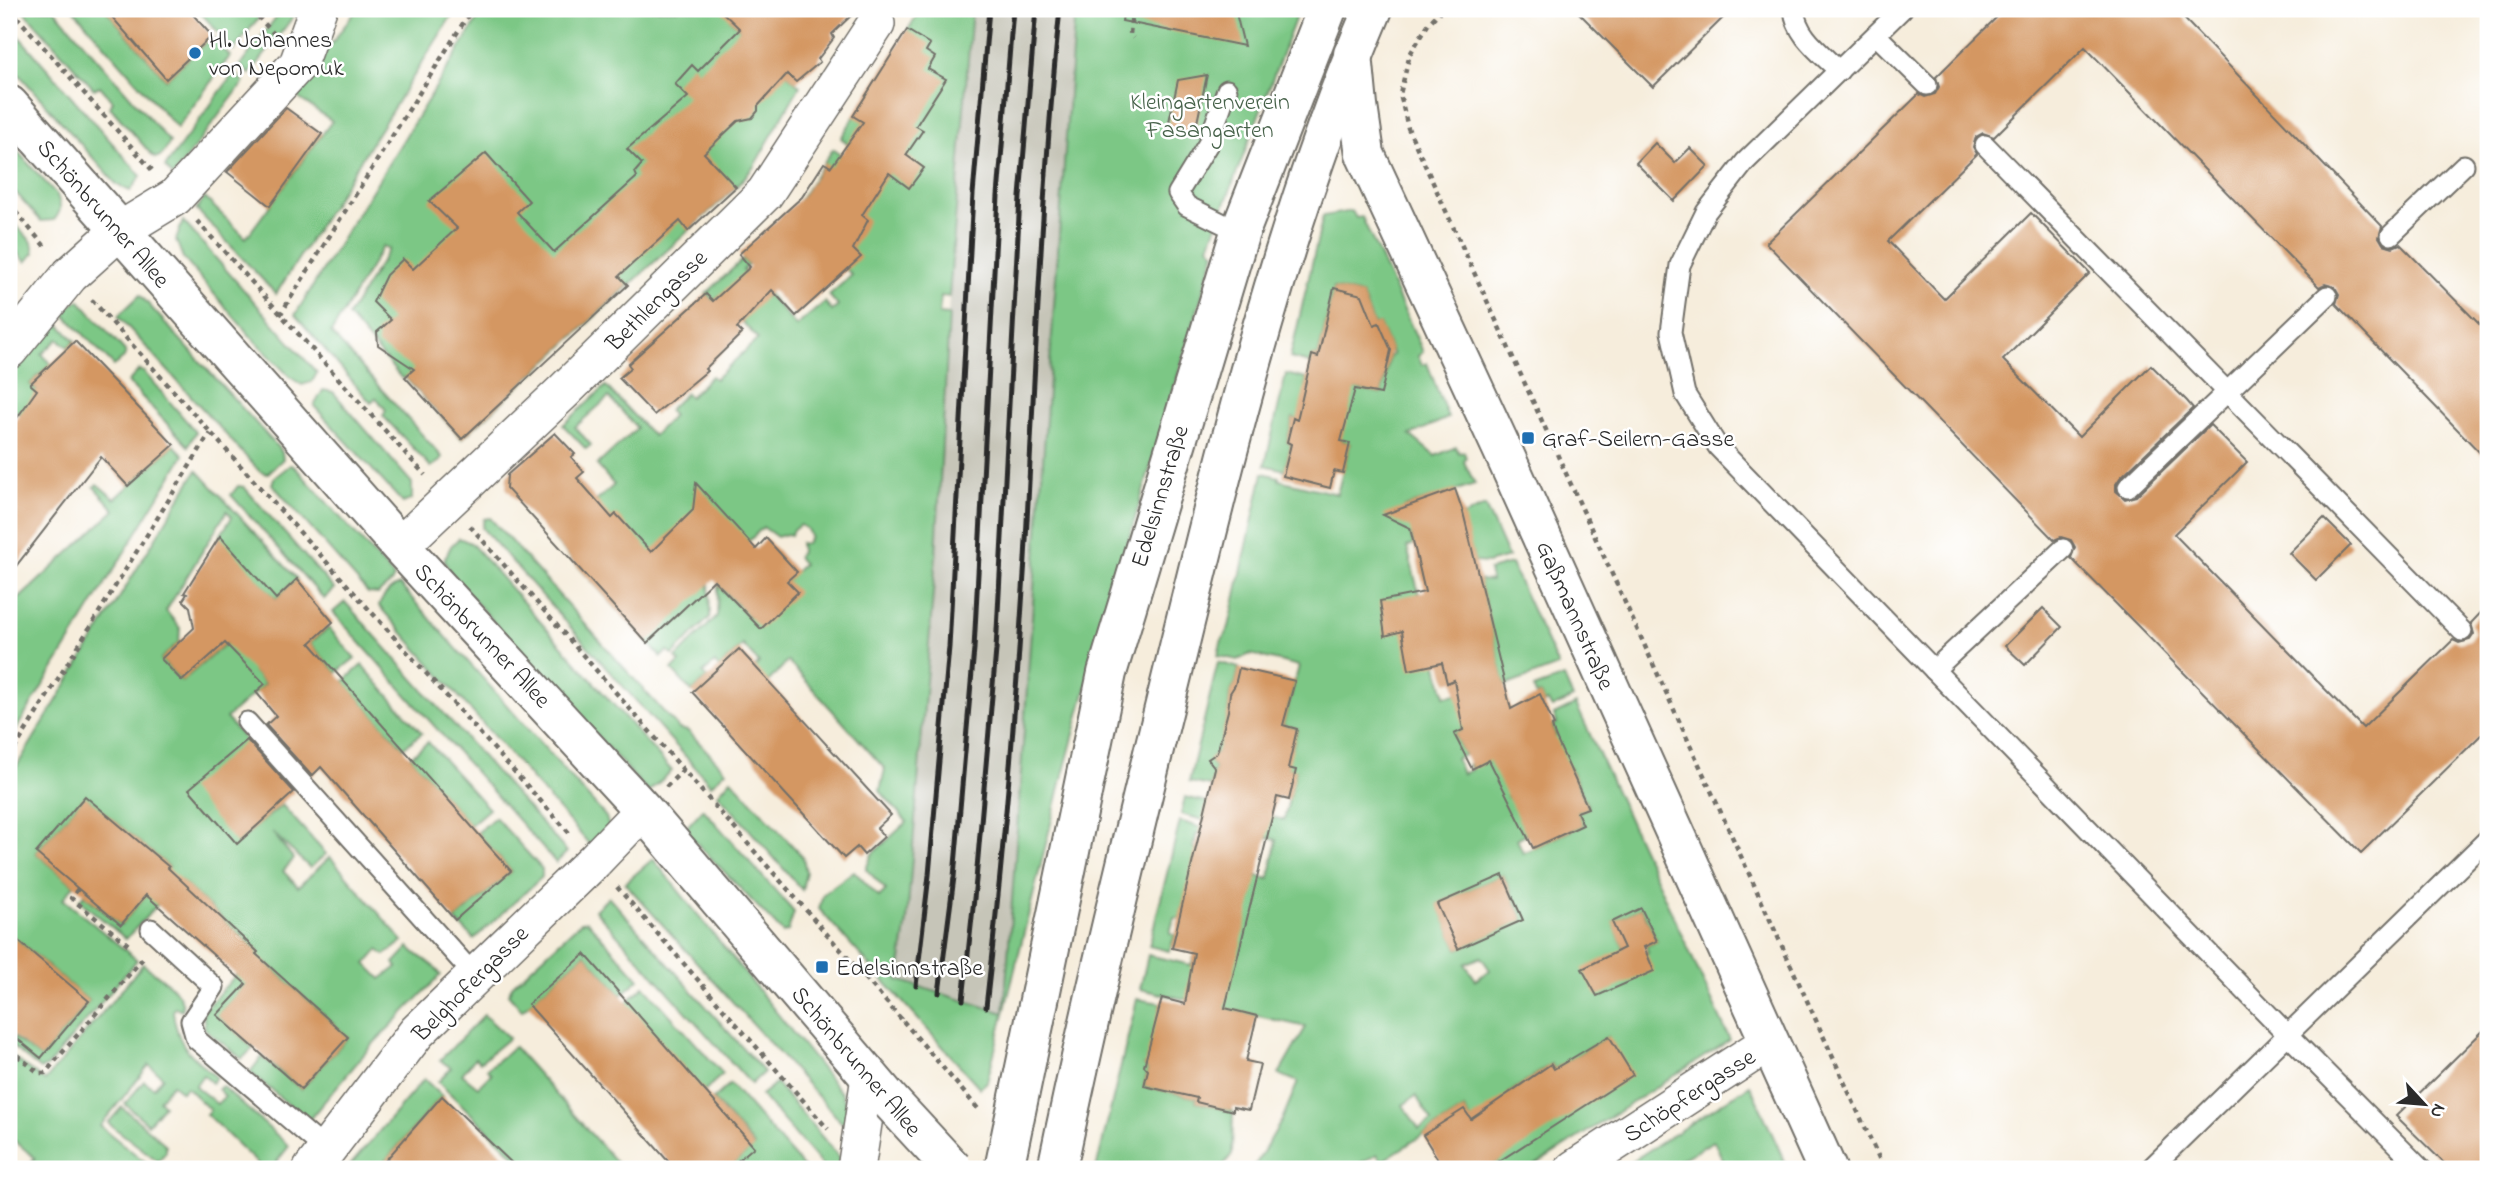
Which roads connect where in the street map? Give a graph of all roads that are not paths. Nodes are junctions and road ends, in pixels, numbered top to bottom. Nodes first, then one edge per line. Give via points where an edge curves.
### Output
1 (318, 9) edge
2 (1373, 9) edge
3 (1399, 9) edge
4 (1794, 9) edge
5 (1902, 9) edge
6 (879, 16) edge
7 (1320, 25) edge
8 (1876, 35) junction
9 (1353, 54) junction
10 (1839, 71) junction
11 (1927, 85) dead end
12 (1227, 90) dead end
13 (9, 104) edge
14 (1321, 144) junction
15 (1985, 145) dead end
16 (1365, 154) junction
17 (2464, 165) dead end
18 (1262, 170) junction
19 (119, 230) junction
20 (1240, 232) junction
21 (2391, 235) dead end
22 (2327, 296) dead end
23 (9, 350) edge
24 (2227, 392) junction
25 (2128, 487) dead end
26 (400, 546) junction
27 (2063, 549) dead end
28 (2462, 631) dead end
29 (1934, 670) junction
30 (247, 722) dead end
31 (643, 810) junction
32 (2488, 839) edge
33 (156, 934) road end
34 (475, 976) junction
35 (2288, 1035) junction
36 (1769, 1043) junction
37 (881, 1090) junction
38 (319, 1160) edge
39 (856, 1165) edge
40 (2155, 1168) edge
41 (953, 1169) edge
42 (1004, 1169) edge
43 (1057, 1169) edge
44 (1574, 1169) edge
45 (1827, 1169) edge
46 (2421, 1169) edge

1 - 19 street via 298,64 175,197
2 - 9 street
3 - 9 street
4 - 10 lane via 1796,24 1806,38
5 - 8 lane
6 - 26 street, Bethlengasse via 765,193
7 - 18 street, Edelsinnstraße
8 - 10 lane
8 - 11 lane
9 - 14 street
9 - 16 street, Gaßmannstraße
10 - 29 lane via 1745,162 1706,212 1680,265 1671,332 1685,394 1718,447
12 - 20 lane via 1208,144 1178,193 1187,206
13 - 19 street, Schönbrunner Allee
14 - 16 street
14 - 18 street via 1299,143 1275,156
14 - 43 street via 1221,477
15 - 24 lane
16 - 36 street, Gaßmannstraße
17 - 21 lane
18 - 20 street, Edelsinnstraße
19 - 23 street via 70,275
19 - 26 street, Schönbrunner Allee
20 - 42 street, Edelsinnstraße via 1107,673
22 - 24 lane
24 - 25 lane
24 - 28 lane
26 - 31 street, Schönbrunner Allee
27 - 29 lane
29 - 35 lane
30 - 34 lane
31 - 34 street, Belghofergasse
31 - 37 street, Schönbrunner Allee
32 - 35 lane
33 - 38 lane via 214,987 191,1021 196,1039
34 - 38 street, Belghofergasse via 417,1032
35 - 40 lane
35 - 46 lane
36 - 44 street, Schöpfergasse
36 - 45 street, Gaßmannstraße
37 - 39 street
37 - 41 street, Schönbrunner Allee, bridge

